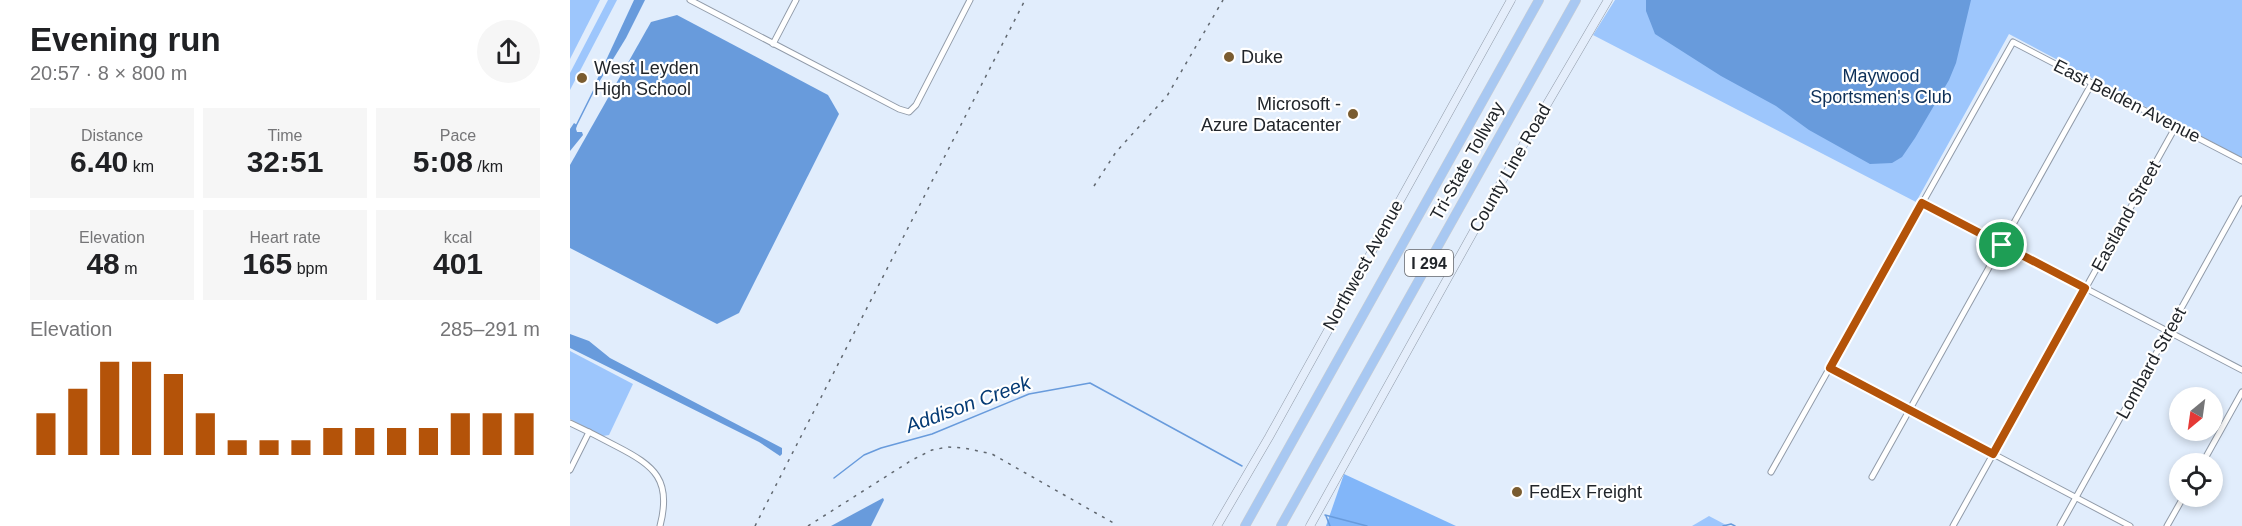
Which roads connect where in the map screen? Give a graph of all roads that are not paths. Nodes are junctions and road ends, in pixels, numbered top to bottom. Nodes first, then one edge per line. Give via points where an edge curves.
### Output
1 (690, 0) edge
2 (796, 0) edge
3 (970, 0) edge
4 (1539, 0) edge
5 (1576, 0) edge
6 (1608, 0) edge
7 (1510, 2) edge
8 (773, 44) junction
9 (2092, 83) junction
10 (2176, 126) junction
11 (2242, 161) edge
12 (2242, 199) edge
13 (1922, 203) junction
14 (2002, 245) junction
15 (2085, 288) junction
16 (2168, 332) junction
17 (1830, 368) junction
18 (2242, 370) edge
19 (2242, 392) edge
20 (1910, 410) junction
21 (570, 423) edge
22 (589, 432) junction
23 (2208, 453) edge
24 (1993, 454) junction
25 (570, 470) edge
26 (1771, 472) dead end
27 (1872, 477) dead end
28 (2076, 497) junction
29 (2178, 507) edge
30 (660, 526) edge
31 (1217, 526) edge
32 (1245, 526) edge
33 (1281, 526) edge
34 (1310, 526) edge
35 (1953, 526) edge
36 (2060, 526) edge
37 (2130, 526) edge
38 (2167, 526) edge

1 - 8 street
2 - 8 street
3 - 8 street via 916,105 909,111
4 - 32 highway, Tri-State Tollway / I 294
5 - 33 highway, Tri-State Tollway / I 294
6 - 34 street, County Line Road via 1495,193
7 - 31 street, Northwest Avenue
9 - 10 street, East Belden Avenue
9 - 13 street, East Belden Avenue via 2013,42
9 - 14 street
10 - 11 street, East Belden Avenue
10 - 15 street, Eastland Street
12 - 16 street, Lombard Street
13 - 14 street
13 - 17 street
14 - 15 street
14 - 20 street
15 - 16 street
15 - 24 street, Eastland Street
16 - 18 street
16 - 28 street, Lombard Street
17 - 20 street
17 - 26 street
19 - 23 street
20 - 24 street
20 - 27 street
21 - 22 street
22 - 25 street
22 - 30 street via 642,460 654,471 662,486 665,506
24 - 28 street
24 - 35 street, Eastland Street
28 - 36 street, Lombard Street
28 - 37 street
29 - 38 street

